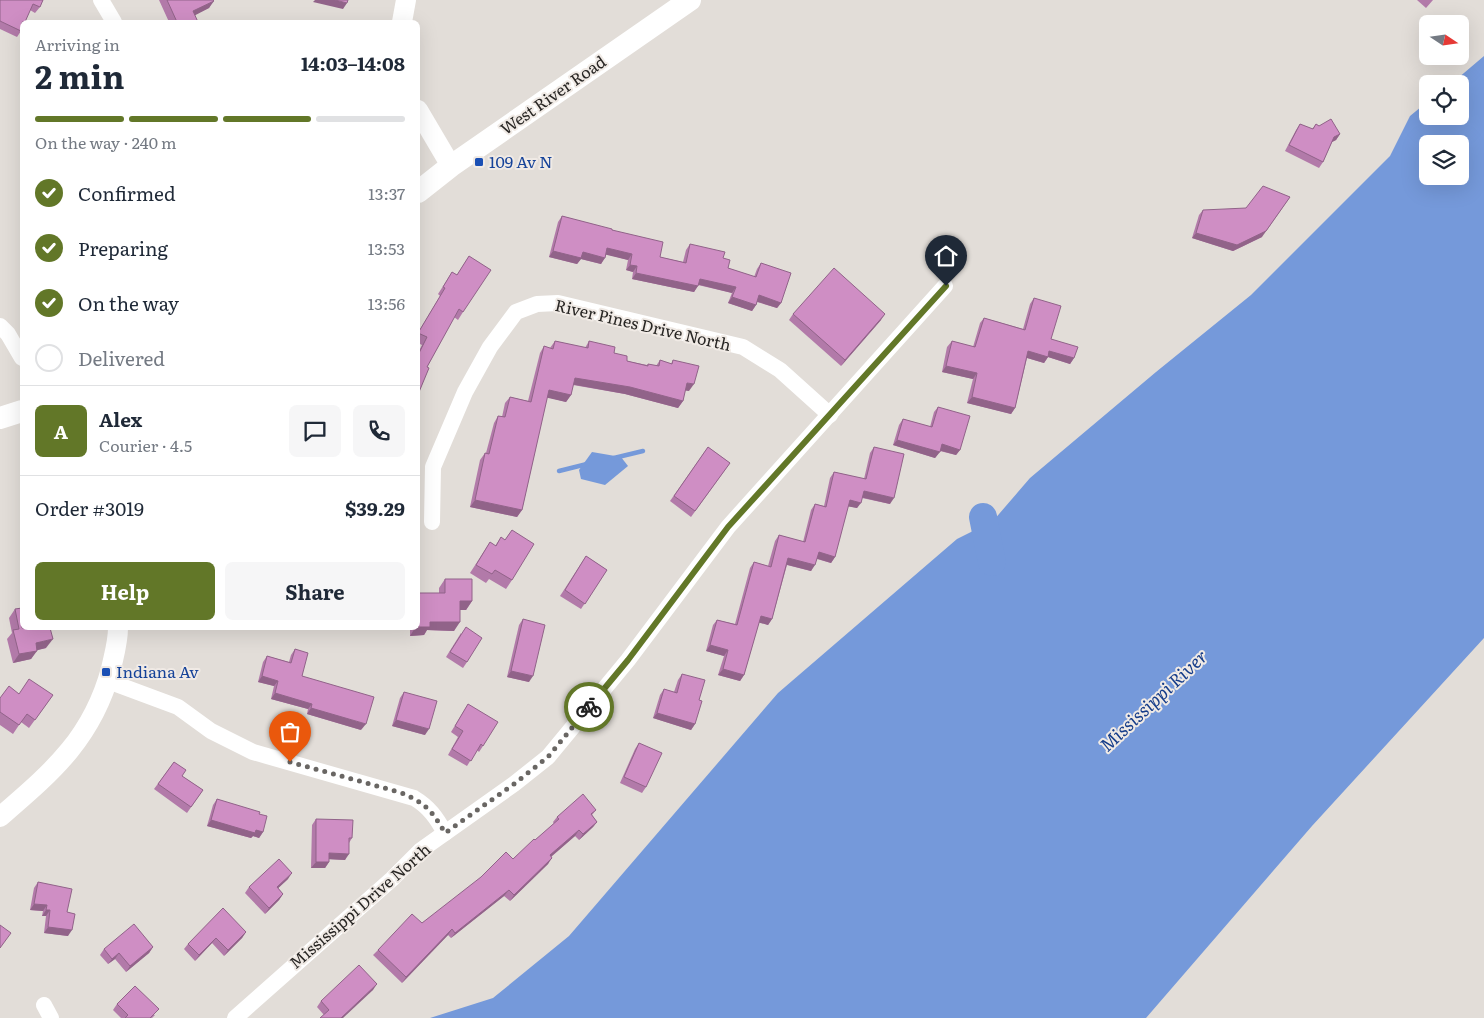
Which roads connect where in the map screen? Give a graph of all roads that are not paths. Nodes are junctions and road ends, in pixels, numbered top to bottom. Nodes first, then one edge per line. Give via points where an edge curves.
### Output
1 (101, 0) edge
2 (406, 0) edge
3 (690, 0) edge
4 (113, 20) edge
5 (402, 20) edge
6 (420, 113) edge
7 (451, 166) junction
8 (420, 190) edge
9 (946, 286) dead end
10 (0, 326) edge
11 (20, 355) edge
12 (20, 412) edge
13 (830, 415) junction
14 (0, 418) edge
15 (432, 522) dead end
16 (118, 630) edge
17 (108, 681) junction
18 (0, 817) edge
19 (445, 833) junction
20 (235, 1018) edge

1 - 4 street
2 - 5 street
3 - 7 main road, West River Road
6 - 7 street
7 - 8 main road, West River Road
9 - 13 street, Mississippi Drive North
10 - 11 street
12 - 14 main road
13 - 15 street, River Pines Drive North via 780,370 743,347 558,303 537,304 516,312 490,347 465,392 433,467
13 - 19 street, Mississippi Drive North via 728,527 628,660 548,757
16 - 17 street
17 - 18 street via 78,741 43,780
17 - 19 street via 178,707 211,730 253,752 414,798 434,815
19 - 20 street, Mississippi Drive North via 421,850

